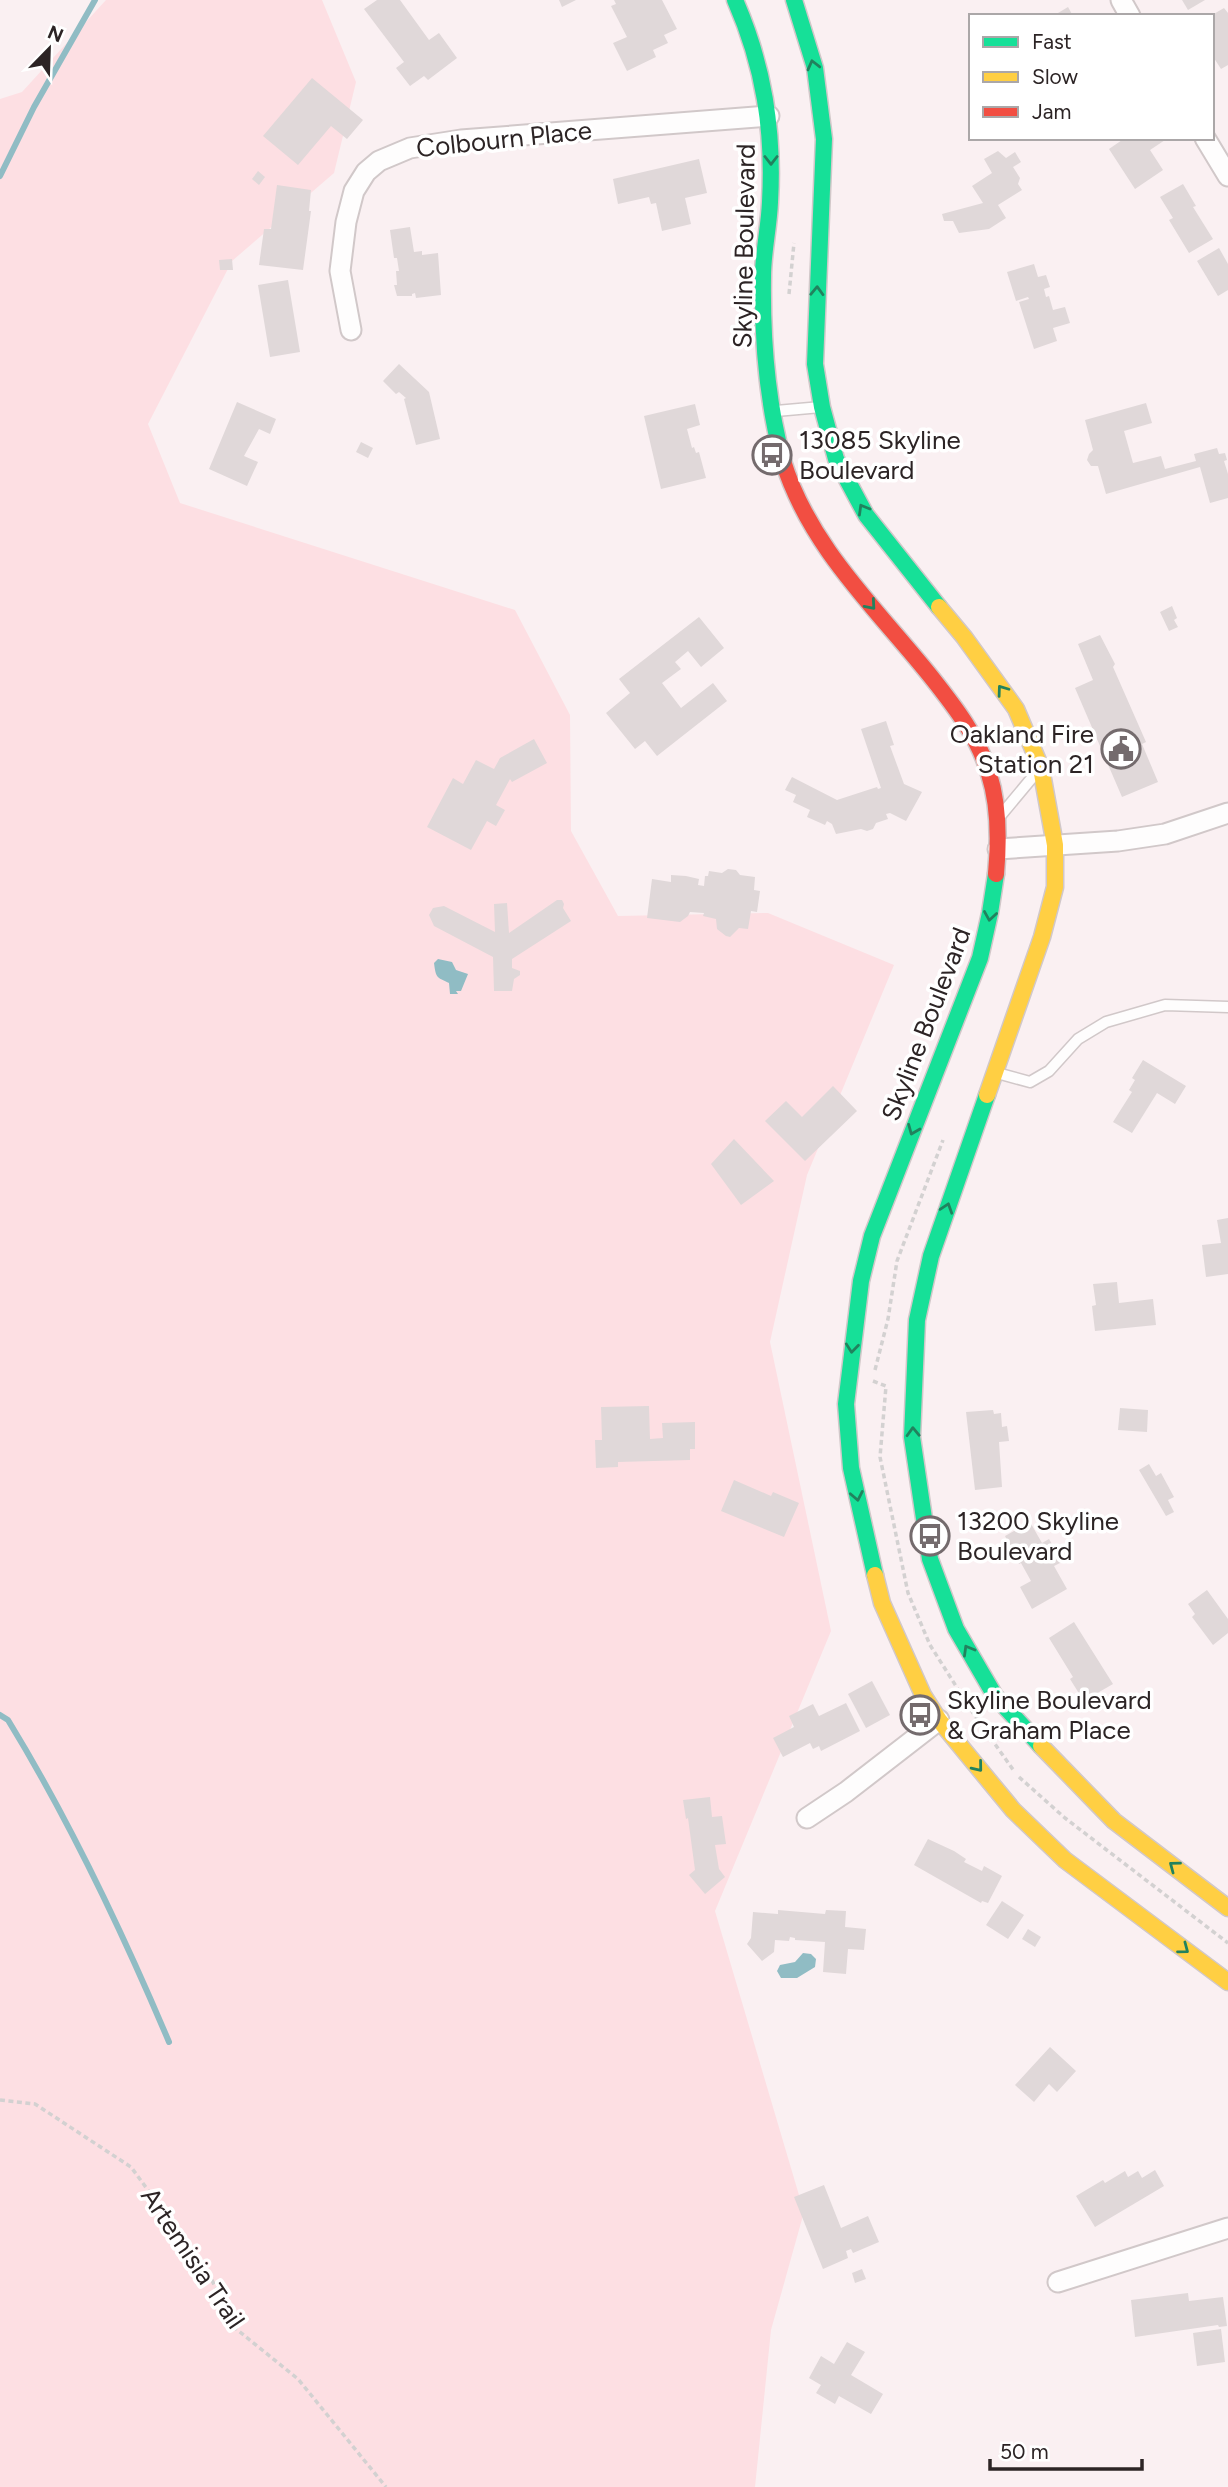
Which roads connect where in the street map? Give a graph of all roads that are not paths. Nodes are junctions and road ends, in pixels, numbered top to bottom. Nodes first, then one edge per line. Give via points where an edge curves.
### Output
1 (735, 0) edge
2 (794, 0) edge
3 (769, 116) junction
4 (1206, 140) edge
5 (1228, 176) edge
6 (351, 330) dead end
7 (822, 407) junction
8 (772, 412) junction
9 (1041, 768) junction
10 (1228, 813) edge
11 (996, 821) junction
12 (1055, 845) junction
13 (998, 849) junction
14 (1228, 1007) edge
15 (993, 1072) junction
16 (939, 1720) junction
17 (807, 1818) dead end
18 (1228, 1908) edge
19 (1228, 1982) edge
20 (1228, 2228) edge
21 (1058, 2282) dead end

1 - 3 main road, Skyline Boulevard via 760,60
7 -> 2 main road via 815,364 824,139 815,68
3 - 6 street, Colbourn Place via 461,140 410,148 379,161 354,191 345,222 340,271
3 -> 8 main road, Skyline Boulevard via 772,158 763,272
4 - 5 street
7 - 8 lane
9 -> 7 main road via 1016,709 866,515 836,458
8 -> 11 main road, Skyline Boulevard via 789,479 823,544 909,650 980,750 990,775
9 - 11 lane
9 - 12 main road
10 - 12 street via 1165,834
11 - 13 main road, Skyline Boulevard
12 - 13 street
12 - 15 main road via 1055,887 1042,937
13 -> 16 main road, Skyline Boulevard via 990,921 980,958 873,1236 861,1281 846,1404 851,1468 882,1603
14 - 15 lane via 1165,1005 1106,1022 1078,1039 1049,1071 1030,1082
18 -> 15 main road via 1114,1821 995,1696 956,1629 930,1559 912,1437 917,1320 932,1256
16 - 17 street
16 -> 19 main road, Skyline Boulevard via 1013,1811 1065,1860
20 - 21 street

